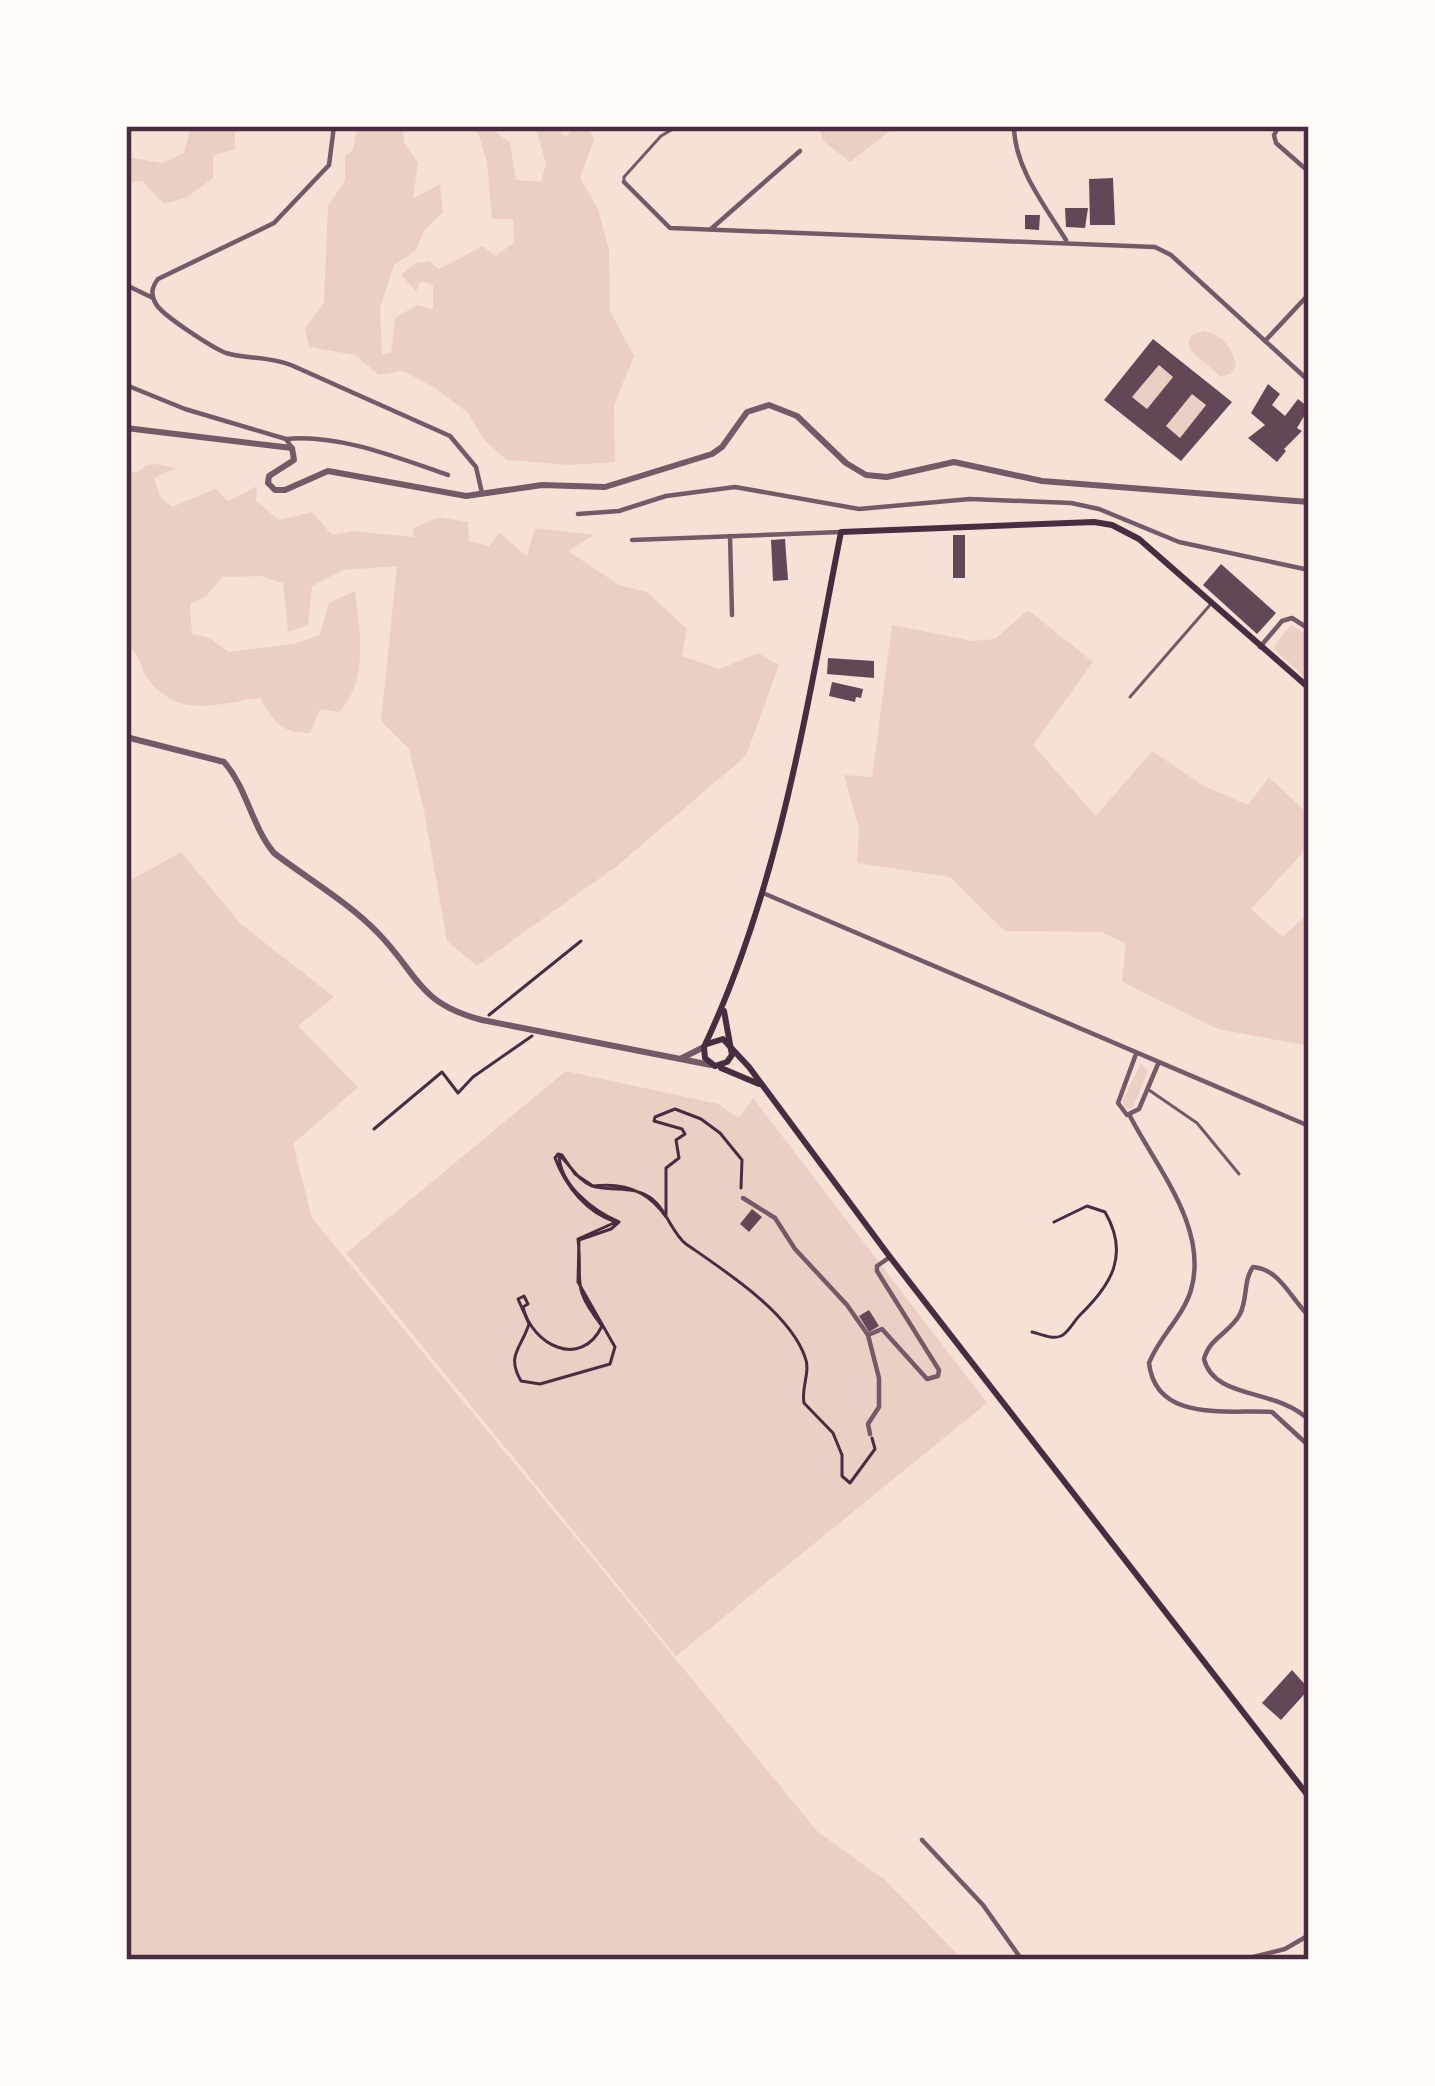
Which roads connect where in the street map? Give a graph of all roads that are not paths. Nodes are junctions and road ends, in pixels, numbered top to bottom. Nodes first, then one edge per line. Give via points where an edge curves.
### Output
1 (334, 126) edge
2 (678, 126) edge
3 (1014, 126) edge
4 (1279, 126) edge
5 (800, 151) dead end
6 (1309, 172) edge
7 (624, 182) joint
8 (711, 229) junction
9 (1066, 240) junction
10 (126, 285) edge
11 (1309, 293) edge
12 (153, 298) junction
13 (1265, 341) junction
14 (1309, 381) edge
15 (126, 386) edge
16 (126, 428) edge
17 (286, 439) junction
18 (292, 448) junction
19 (448, 475) dead end
20 (482, 493) junction
21 (1309, 502) edge
22 (578, 514) dead end
23 (841, 532) junction
24 (730, 536) junction
25 (632, 540) dead end
26 (1309, 570) edge
27 (1211, 604) junction
28 (731, 615) dead end
29 (1309, 629) edge
30 (1260, 646) junction
31 (1309, 688) edge
32 (1130, 697) dead end
33 (126, 737) edge
34 (763, 893) junction
35 (723, 1007) junction
36 (730, 1045) junction
37 (704, 1047) junction
38 (1136, 1054) junction
39 (678, 1059) junction
40 (1158, 1064) junction
41 (715, 1066) junction
42 (762, 1086) junction
43 (1148, 1089) junction
44 (1130, 1116) junction
45 (1309, 1126) edge
46 (1239, 1174) dead end
47 (743, 1198) road end
48 (890, 1257) junction
49 (1309, 1316) edge
50 (868, 1336) junction
51 (1309, 1420) edge
52 (870, 1434) road end
53 (1309, 1445) edge
54 (1309, 1797) edge
55 (922, 1840) dead end
56 (1309, 1935) edge
57 (1022, 1960) edge
58 (1241, 1960) edge

1 - 12 street via 329,165 274,223 158,279
2 - 7 lane
3 - 9 street via 1020,160
4 - 6 street via 1276,143
5 - 8 street
7 - 8 street via 670,228
8 - 9 street
9 - 13 street via 1171,255
10 - 12 street
11 - 13 street
12 - 20 street via 226,352 267,356 450,436 476,466
13 - 14 street
15 - 17 street
16 - 18 street
17 - 18 street
17 - 19 street via 334,442
18 - 20 street via 294,460 269,476 275,490 328,471
20 - 21 street via 542,484 605,487 648,475 712,454 741,418 769,405 797,416 846,463 876,477 953,462 1042,481
22 - 26 street via 735,487 859,509 970,499 1071,502 1179,542
23 - 24 street
23 - 27 main road via 1112,525
23 - 34 main road
24 - 25 street
24 - 28 street
27 - 30 main road
27 - 32 lane
29 - 30 street via 1289,619
30 - 31 main road
33 - 39 street via 224,762 274,853 378,933 445,1009
34 - 35 main road
34 - 38 street
35 - 36 main road
35 - 37 main road
36 - 37 main road via 719,1038
36 - 41 main road via 730,1059
36 - 42 main road
37 - 39 street
37 - 41 main road
38 - 40 street
38 - 44 street via 1118,1103
39 - 41 street
40 - 43 street
40 - 45 street
41 - 42 main road
42 - 48 main road
43 - 44 street
43 - 46 lane via 1197,1123
44 - 53 street via 1176,1197 1192,1249 1190,1290 1148,1364 1154,1382 1199,1412 1272,1412
47 - 50 street via 775,1218
48 - 50 street via 877,1271 938,1376 927,1379 882,1329
48 - 54 main road
49 - 51 street via 1276,1277 1253,1267 1240,1315 1204,1359 1218,1383 1279,1399
50 - 52 street via 879,1378
55 - 57 street
56 - 58 street

